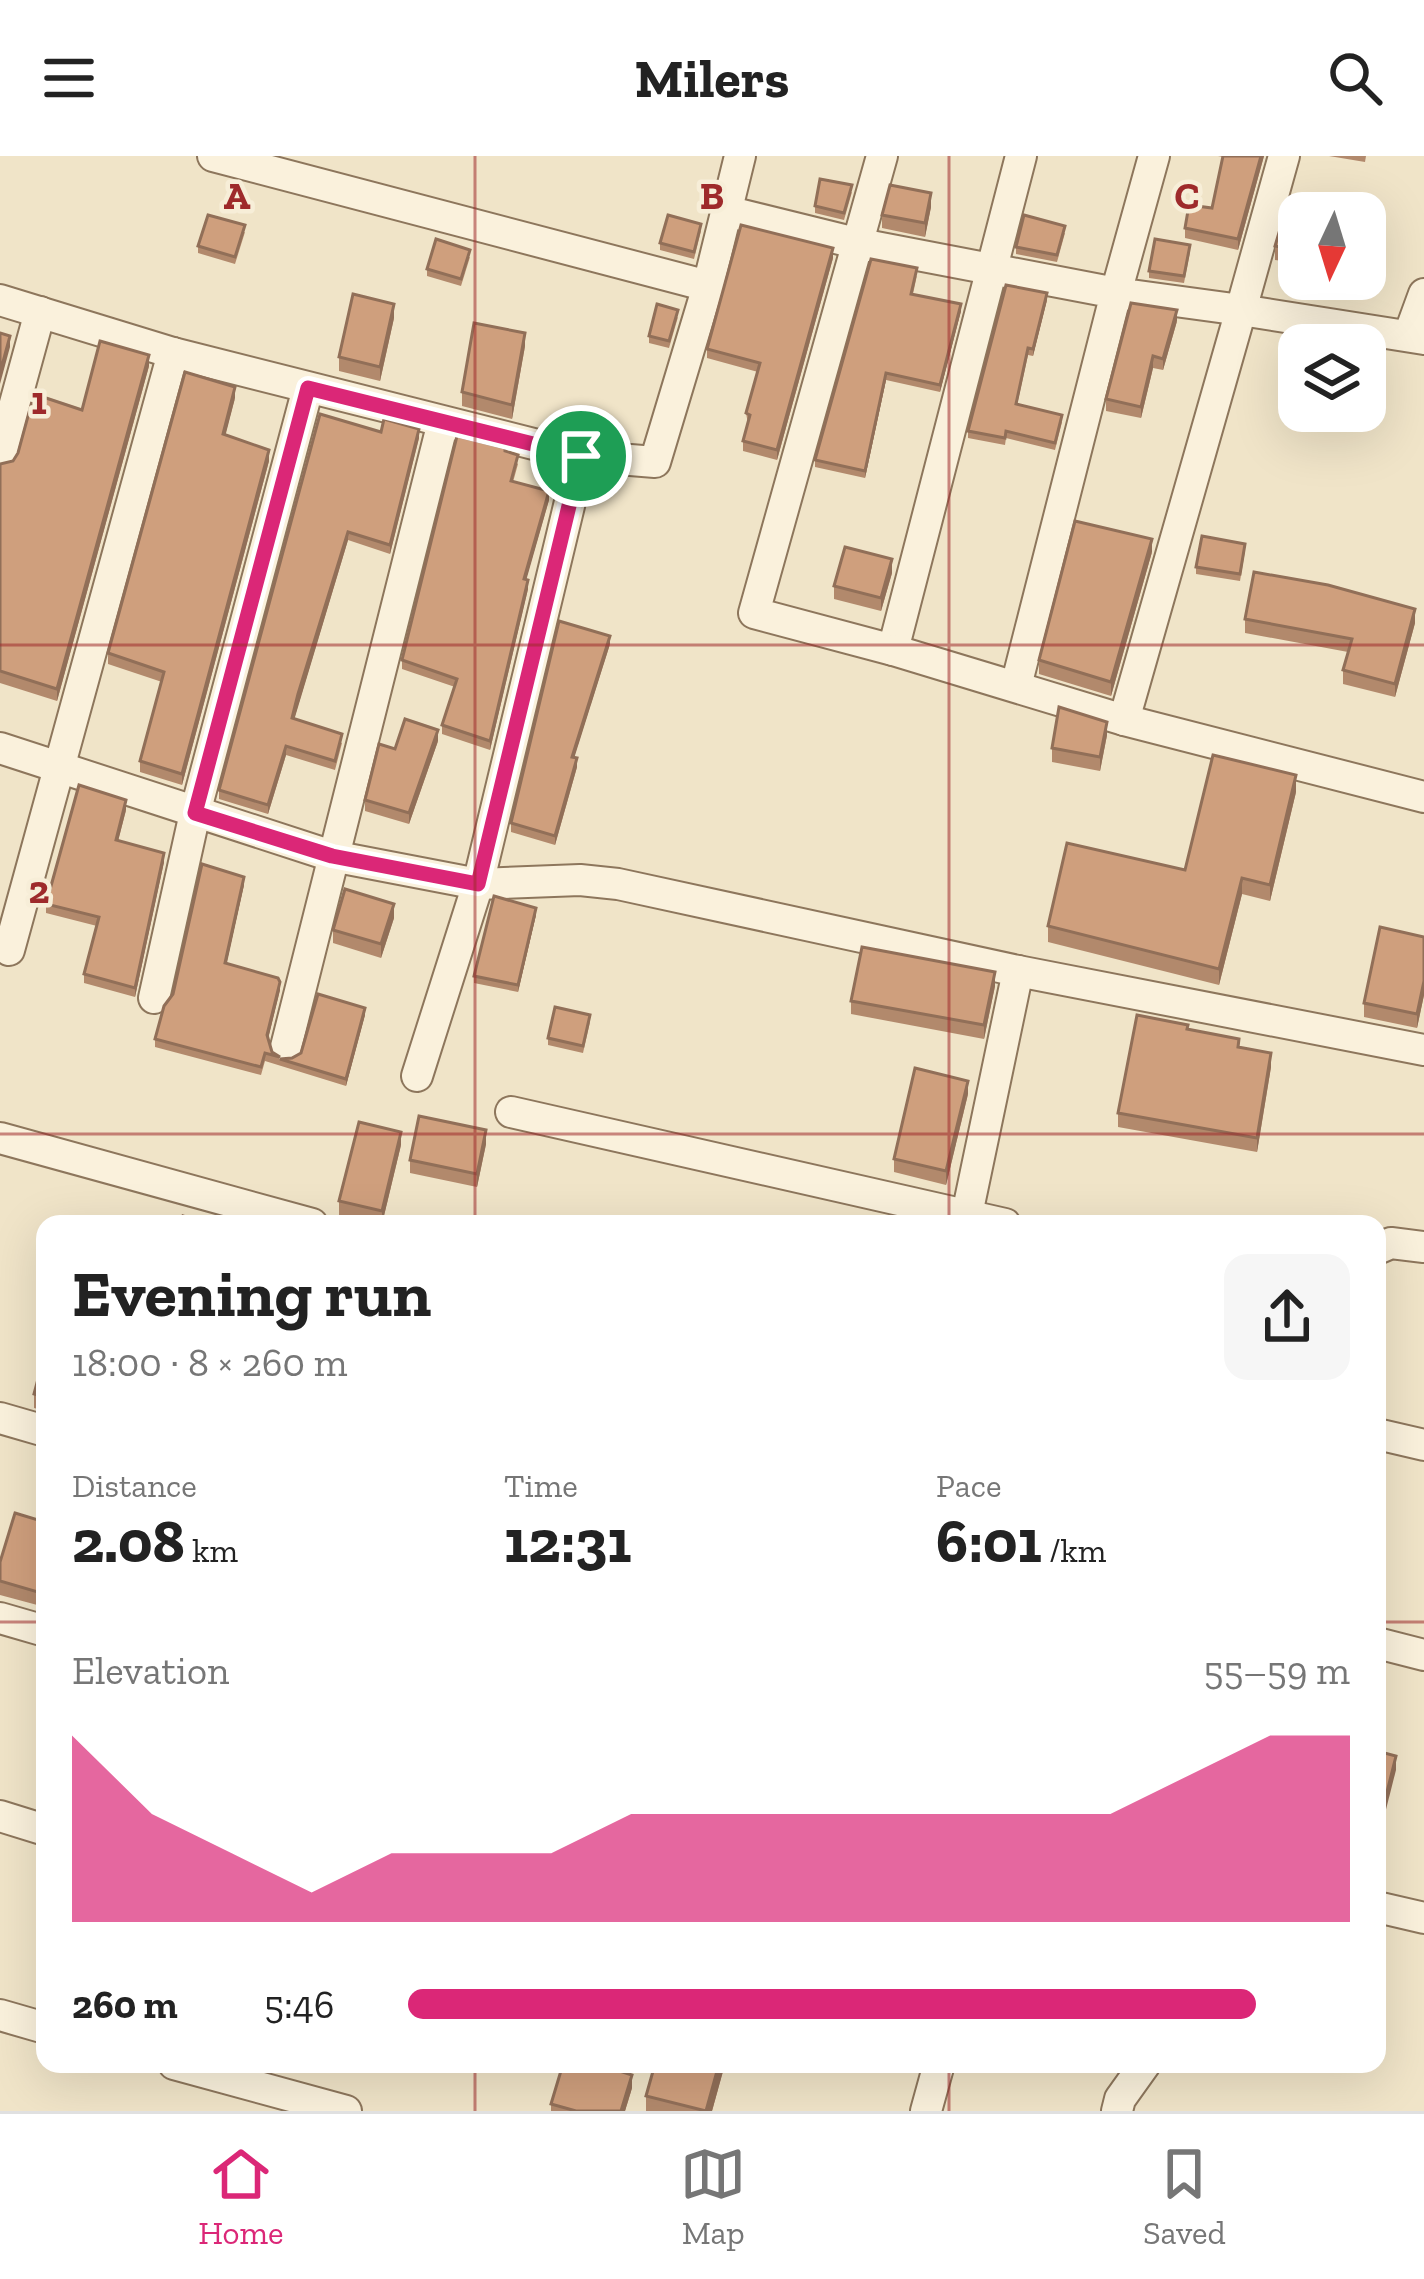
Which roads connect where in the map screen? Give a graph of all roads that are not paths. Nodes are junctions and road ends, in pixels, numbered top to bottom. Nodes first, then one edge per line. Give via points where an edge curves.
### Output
1 (214, 156) edge
2 (740, 156) edge
3 (882, 156) edge
4 (1021, 156) edge
5 (1154, 156) edge
6 (1284, 156) edge
7 (727, 212) junction
8 (860, 244) junction
9 (991, 272) junction
10 (707, 286) junction
11 (1116, 293) junction
12 (1424, 294) edge
13 (0, 300) edge
14 (1241, 310) junction
15 (40, 312) junction
16 (1417, 337) edge
17 (173, 353) junction
18 (308, 388) junction
19 (443, 422) junction
20 (581, 456) junction
21 (0, 458) edge
22 (893, 650) junction
23 (1016, 686) junction
24 (1124, 720) junction
25 (0, 748) edge
26 (60, 766) junction
27 (1424, 797) edge
28 (195, 813) junction
29 (332, 856) junction
30 (478, 884) junction
31 (9, 950) dead end
32 (1018, 971) junction
33 (154, 998) dead end
34 (286, 1047) dead end
35 (1424, 1050) edge
36 (417, 1076) dead end
37 (511, 1112) dead end
38 (0, 1138) edge
39 (279, 1215) edge
40 (941, 1215) edge
41 (967, 1215) edge
42 (1386, 1245) edge
43 (1424, 1247) edge
44 (0, 1418) edge
45 (36, 1428) edge
46 (1386, 1436) edge
47 (1424, 1445) edge
48 (0, 1618) edge
49 (36, 1628) edge
50 (1386, 1644) edge
51 (1424, 1654) edge
52 (0, 1816) edge
53 (36, 1827) edge
54 (1386, 1909) edge
55 (1424, 1918) edge
56 (0, 2015) edge
57 (36, 2025) edge
58 (207, 2073) edge
59 (937, 2073) edge
60 (1139, 2073) edge
61 (346, 2111) edge
62 (926, 2111) edge
63 (1117, 2111) edge

1 - 10 street
2 - 7 street
3 - 8 street
4 - 9 street
5 - 11 street
6 - 14 street
7 - 8 street
7 - 10 street
8 - 9 street
8 - 22 street via 754,613
9 - 11 street
9 - 22 street
10 - 20 street via 655,462
11 - 14 street
11 - 23 street
12 - 16 street
13 - 15 street
14 - 16 street
14 - 24 street
15 - 17 street
15 - 21 street
17 - 18 street
17 - 26 street
18 - 19 street
18 - 28 street
19 - 20 street
19 - 29 street
20 - 30 street
22 - 23 street
23 - 24 street
24 - 27 street
25 - 26 street
26 - 28 street
26 - 31 street
28 - 29 street
28 - 33 street
29 - 30 street
29 - 34 street
30 - 32 street via 618,884
30 - 36 street
32 - 35 street
32 - 41 street
37 - 40 street
38 - 39 street
42 - 43 street
44 - 45 street
46 - 47 street
48 - 49 street
50 - 51 street
52 - 53 street
54 - 55 street
56 - 57 street
58 - 61 street
59 - 62 street
60 - 63 street

